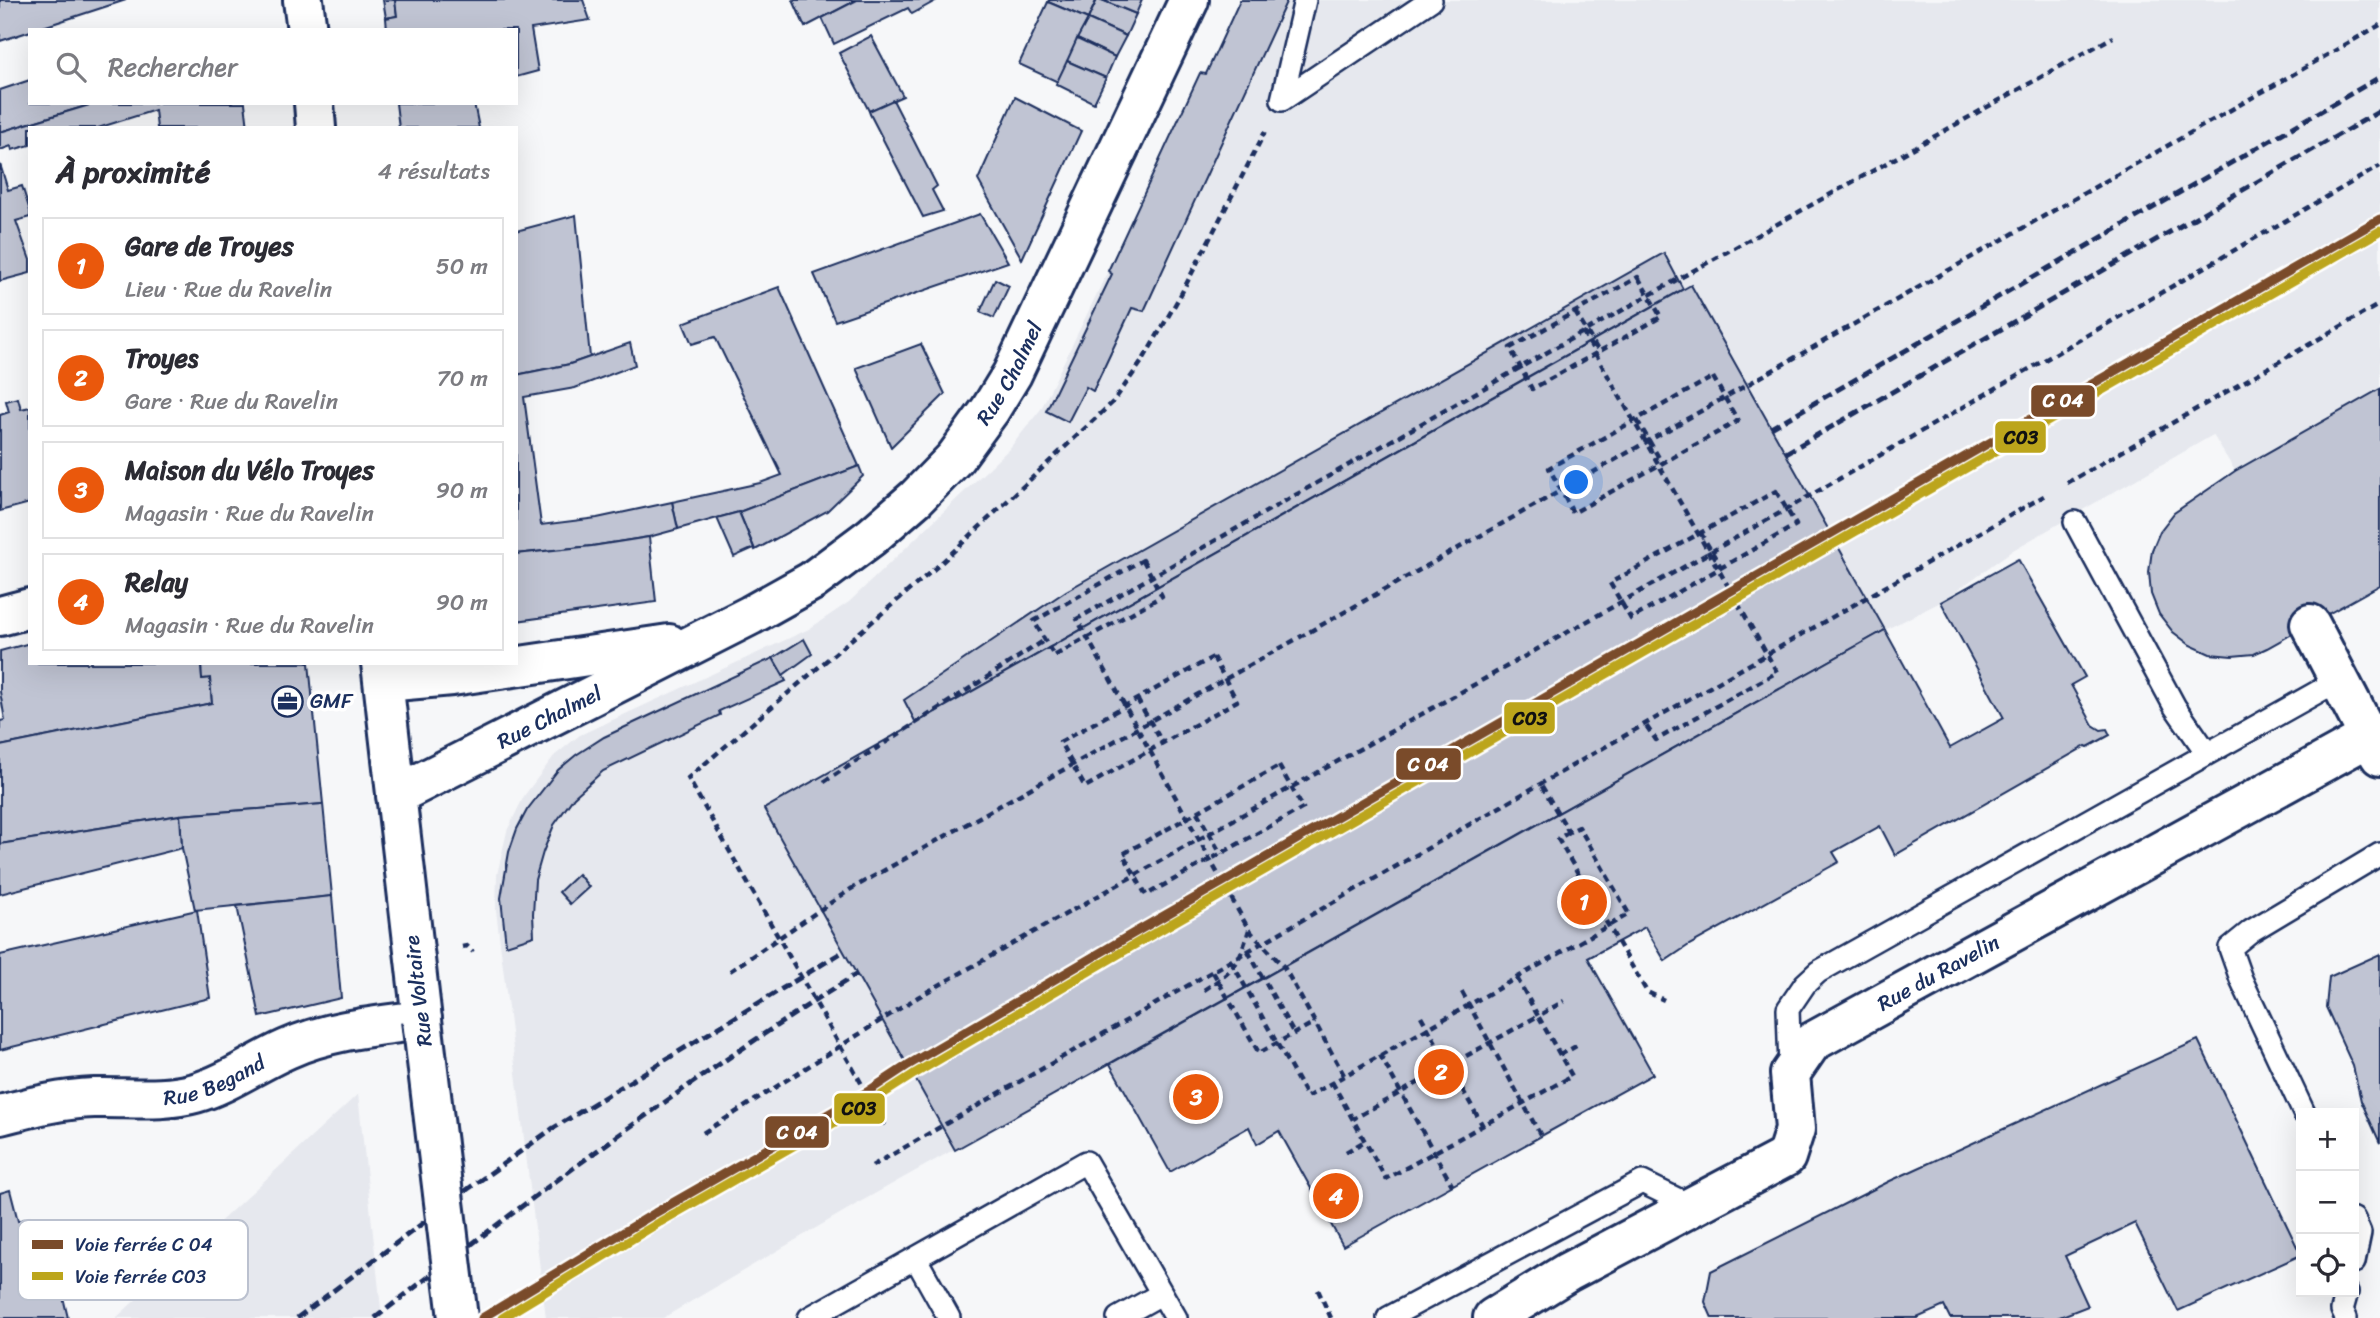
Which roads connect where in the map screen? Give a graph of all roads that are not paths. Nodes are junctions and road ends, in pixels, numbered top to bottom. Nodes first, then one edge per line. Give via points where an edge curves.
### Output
1 (303, 0) edge
2 (1189, 0) edge
3 (1305, 0) edge
4 (1431, 0) edge
5 (307, 28) edge
6 (314, 105) edge
7 (316, 126) edge
8 (2075, 522) dead end
9 (28, 609) edge
10 (0, 616) edge
11 (2310, 624) dead end
12 (702, 639) junction
13 (382, 673) edge
14 (2339, 680) junction
15 (2374, 747) edge
16 (2207, 753) junction
17 (396, 795) junction
18 (2380, 853) edge
19 (422, 1020) junction
20 (1790, 1074) junction
21 (2302, 1108) edge
22 (0, 1115) edge
23 (1693, 1207) junction
24 (916, 1259) junction
25 (1161, 1293) junction
26 (2346, 1297) edge
27 (458, 1318) edge
28 (809, 1318) edge
29 (949, 1318) edge
30 (1118, 1318) edge
31 (1176, 1318) edge
32 (1388, 1318) edge
33 (1493, 1318) edge
34 (2346, 1318) edge

1 - 5 street
2 - 12 street, Rue Chalmel via 1012,374 955,458 880,530 813,581
3 - 4 lane via 1282,100
6 - 7 street
8 - 16 lane via 2175,707
9 - 10 street
11 - 14 street
12 - 13 street, Rue Chalmel via 453,676
12 - 17 street, Rue Chalmel
13 - 17 street, Rue Voltaire
14 - 15 street
14 - 16 lane
15 - 20 street, Rue du Ravelin via 1811,1042
16 - 20 lane via 1818,972 1788,1009
17 - 19 street, Rue Voltaire
18 - 21 lane via 2230,948
19 - 22 street, Rue Begand via 322,1036 193,1093 44,1103
19 - 27 street, Rue Voltaire, bridge
20 - 23 street via 1795,1129 1786,1157
23 - 32 lane via 1642,1182
23 - 33 street via 1568,1272
24 - 25 lane via 1086,1161
24 - 28 lane
24 - 29 lane
25 - 30 lane
25 - 31 lane
26 - 34 lane via 2342,1310

